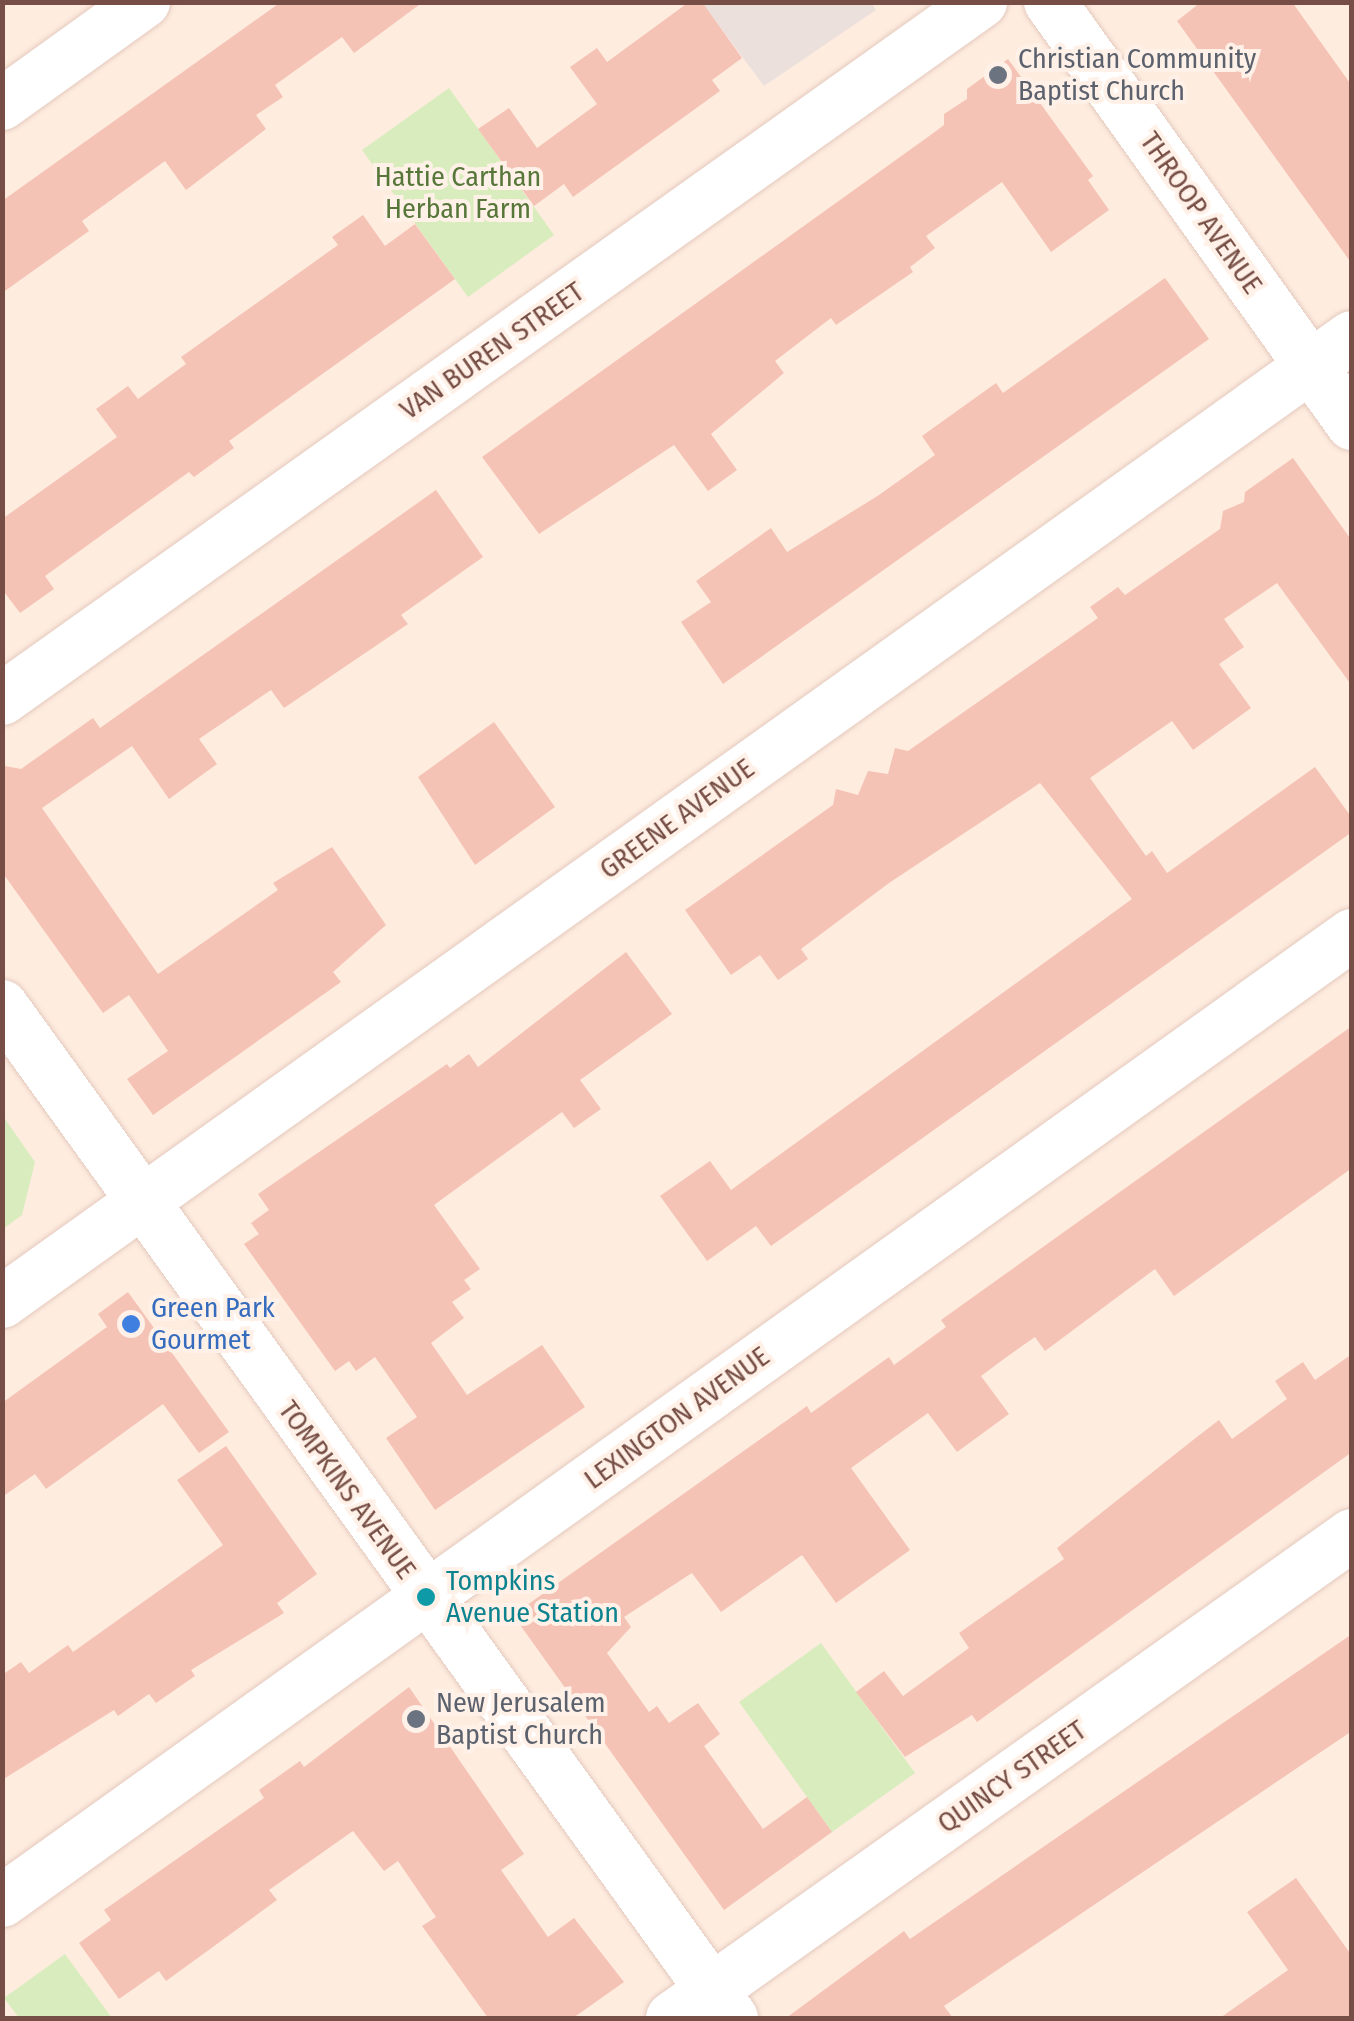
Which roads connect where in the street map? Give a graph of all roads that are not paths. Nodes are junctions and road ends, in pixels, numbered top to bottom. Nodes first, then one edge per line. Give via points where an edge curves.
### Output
1 (144, 2) edge
2 (982, 2) edge
3 (1050, 2) edge
4 (2, 104) edge
5 (1331, 352) edge
6 (1352, 424) edge
7 (2, 699) edge
8 (1352, 935) edge
9 (2, 1006) edge
10 (142, 1202) junction
11 (2, 1302) edge
12 (1352, 1535) edge
13 (425, 1599) junction
14 (2, 1901) edge
15 (706, 2009) edge

1 - 4 street
2 - 7 street, VAN BUREN STREET
3 - 5 street, THROOP AVENUE
5 - 6 street, THROOP AVENUE
5 - 10 street, GREENE AVENUE
8 - 13 street, LEXINGTON AVENUE
9 - 10 street, TOMPKINS AVENUE
10 - 11 street, GREENE AVENUE
10 - 13 street, TOMPKINS AVENUE
12 - 15 street, QUINCY STREET
13 - 14 street, LEXINGTON AVENUE
13 - 15 street, TOMPKINS AVENUE

